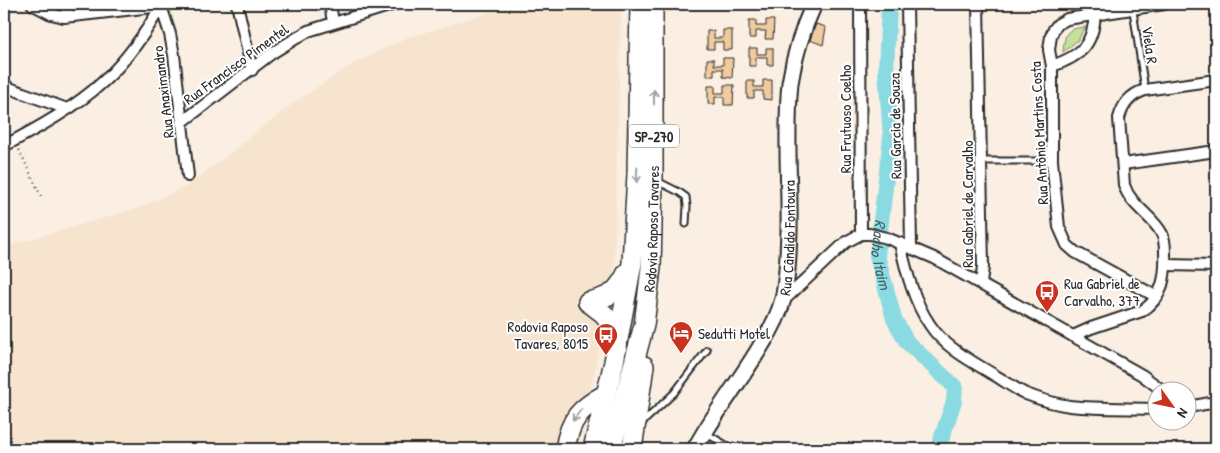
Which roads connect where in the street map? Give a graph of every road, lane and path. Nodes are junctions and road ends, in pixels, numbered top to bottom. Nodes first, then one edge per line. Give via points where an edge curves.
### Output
1 (32, 4) edge
2 (70, 4) edge
3 (237, 4) edge
4 (330, 4) edge
5 (395, 4) edge
6 (640, 4) edge
7 (654, 4) edge
8 (814, 4) edge
9 (860, 4) edge
10 (908, 4) edge
11 (978, 4) edge
12 (1164, 4) edge
13 (162, 5) edge
14 (1132, 6) edge
15 (1096, 14) junction
16 (64, 17) junction
17 (333, 22) junction
18 (1052, 66) junction
19 (252, 70) junction
20 (1216, 80) edge
21 (4, 86) edge
22 (1144, 90) junction
23 (67, 109) junction
24 (181, 122) junction
25 (14, 141) junction
26 (4, 146) edge
27 (1216, 151) edge
28 (982, 161) junction
29 (1052, 161) junction
30 (1123, 164) junction
31 (188, 176) dead end
32 (653, 179) junction
33 (41, 196) dead end
34 (686, 224) dead end
35 (865, 234) junction
36 (900, 243) junction
37 (910, 247) junction
38 (632, 263) junction
39 (1166, 265) junction
40 (1216, 266) edge
41 (981, 284) junction
42 (1157, 297) junction
43 (782, 302) junction
44 (644, 325) junction
45 (618, 335) junction
46 (1073, 336) junction
47 (707, 350) dead end
48 (646, 357) junction
49 (1149, 380) edge
50 (606, 394) junction
51 (1216, 402) edge
52 (1198, 405) edge
53 (632, 407) dead end
54 (1148, 409) edge
55 (635, 430) junction
56 (704, 432) junction
57 (565, 449) edge
58 (593, 449) edge
59 (611, 449) edge
60 (632, 449) edge
61 (695, 449) edge
62 (733, 449) edge

1 - 16 street
2 - 16 street
3 - 19 street
4 - 17 street
5 - 17 street, Rua Francisco Pimentel
6 -> 38 highway, Rodovia Raposo Tavares / SP-270
32 -> 7 highway, Rodovia Raposo Tavares / SP-270
8 - 43 main road, Rua Cândido Fontoura via 790,83 788,265
9 - 35 street, Rua Frutuoso Coelho
10 - 37 street, Rua Garcia de Souza
11 - 28 street, Rua Gabriel de Carvalho
12 - 14 street, Rua Antônio Martins Costa
13 - 16 street
13 - 23 street via 131,50 108,76
13 - 24 street, Rua Anaximandro via 174,55
14 - 15 street, Rua Antônio Martins Costa
14 - 22 lane, Viela R
15 - 18 street via 1087,44 1074,56
15 - 18 street, Rua Antônio Martins Costa via 1067,19 1058,24 1051,36
17 - 19 street, Rua Francisco Pimentel via 285,44
18 - 29 street, Rua Antônio Martins Costa
19 - 24 street, Rua Francisco Pimentel
20 - 22 street
21 - 23 street
22 - 30 street via 1129,99 1119,118
23 - 25 street
24 - 31 street, Rua Anaximandro
25 - 26 street
25 - 33 path
27 - 30 street
28 - 29 lane
28 - 41 street, Rua Gabriel de Carvalho
29 - 42 street, Rua Antônio Martins Costa via 1059,227 1067,245
30 - 39 street via 1128,195 1163,236
32 - 34 lane via 686,197
32 - 44 highway, Rodovia Raposo Tavares / SP-270 via 652,254
35 - 36 street
35 - 43 street via 846,242
36 - 37 street
36 - 54 street via 923,314 940,337 962,354 1025,393 1049,401 1070,406
37 - 41 street
38 - 45 highway, Rodovia Raposo Tavares / SP-270
38 - 45 highway via 615,292 588,302 604,314
39 - 40 street
39 - 42 street via 1165,279
41 - 46 street, Rua Gabriel de Carvalho
42 - 46 street via 1142,311
43 - 56 main road, Rua Cândido Fontoura via 774,324 756,354
44 - 48 highway
44 - 59 highway, Rodovia Raposo Tavares / SP-270
45 - 50 highway, Rodovia Raposo Tavares / SP-270
46 - 49 street, Rua Gabriel de Carvalho
47 - 55 lane via 674,392
48 - 53 lane
48 - 55 highway
50 -> 57 highway via 585,407 573,420
50 - 58 highway, Rodovia Raposo Tavares / SP-270
51 - 52 street
55 - 60 highway
56 - 61 main road, Rua Cândido Fontoura
56 - 62 lane

